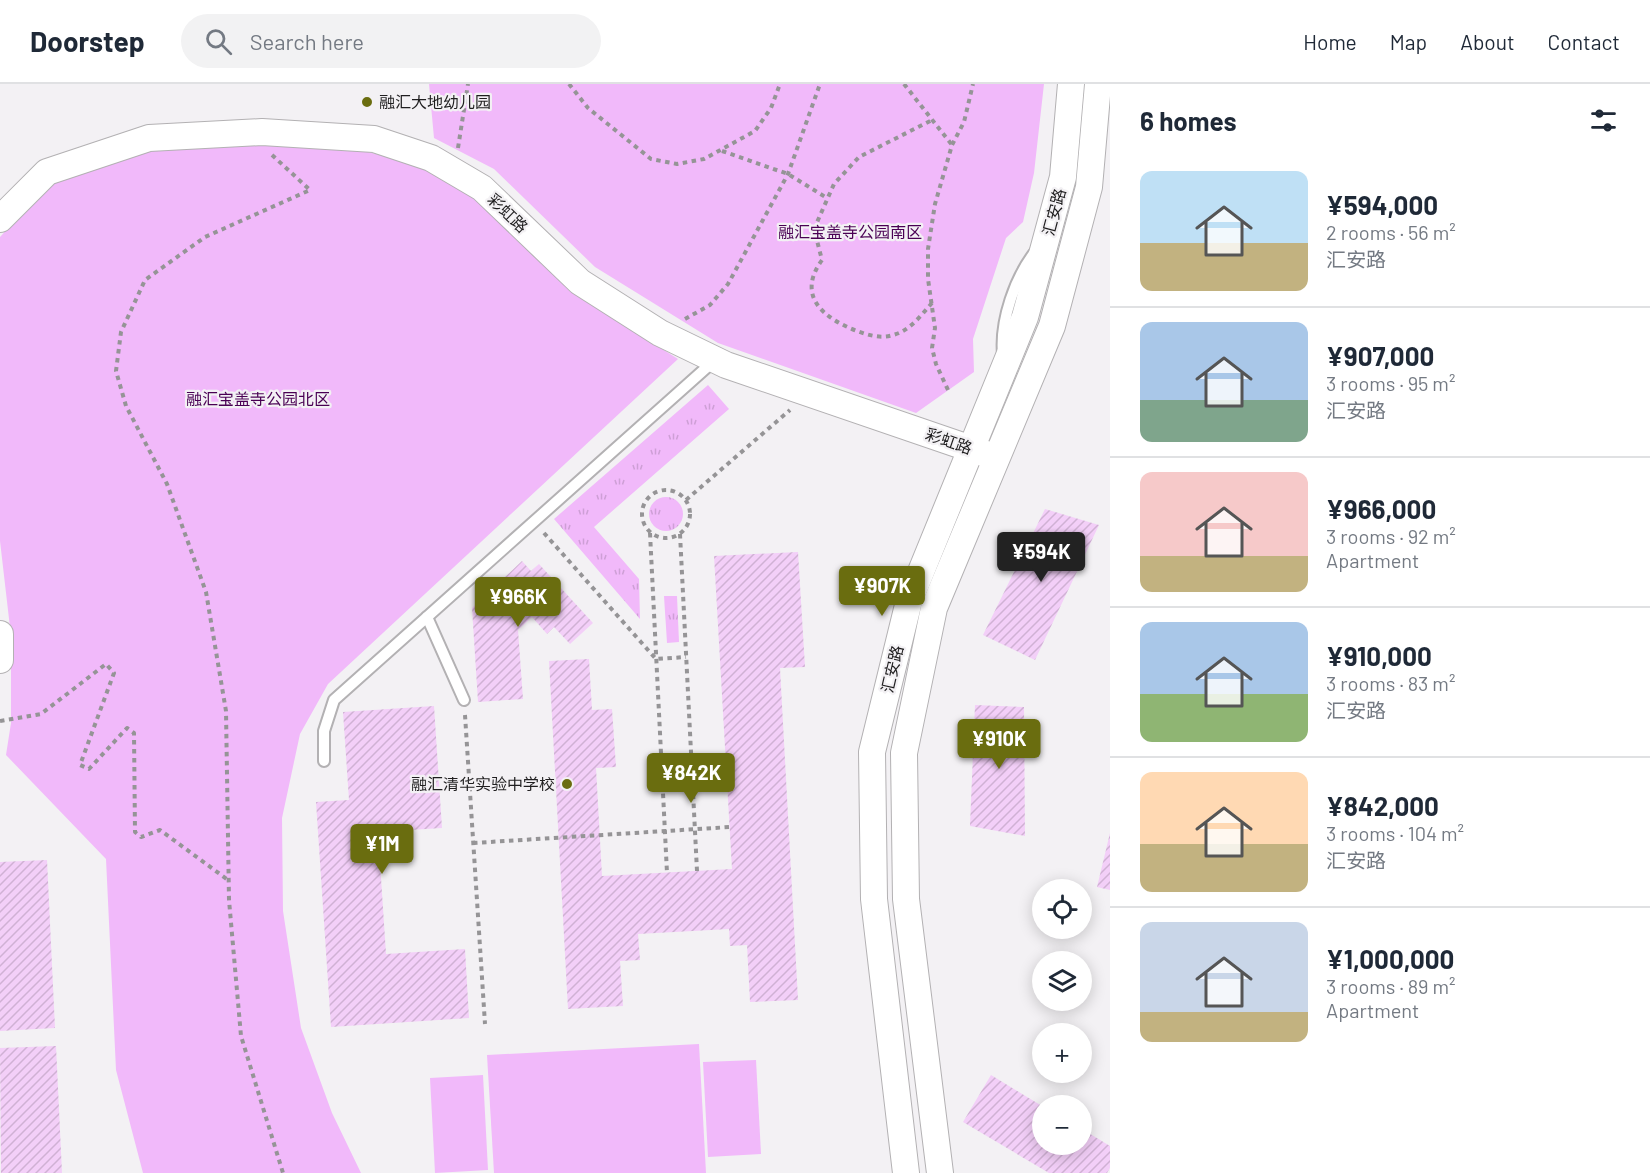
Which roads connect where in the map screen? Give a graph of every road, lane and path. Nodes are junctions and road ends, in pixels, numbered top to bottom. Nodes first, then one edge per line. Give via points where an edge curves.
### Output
1 (468, 84) edge
2 (569, 84) edge
3 (780, 84) edge
4 (820, 84) edge
5 (904, 84) edge
6 (973, 84) edge
7 (1071, 84) edge
8 (1098, 84) edge
9 (934, 119) junction
10 (248, 133) junction
11 (952, 145) junction
12 (458, 149) dead end
13 (721, 151) junction
14 (788, 174) junction
15 (827, 198) junction
16 (0, 219) edge
17 (932, 303) junction
18 (660, 333) junction
19 (715, 360) junction
20 (948, 390) dead end
21 (809, 393) junction
22 (985, 454) junction
23 (686, 500) junction
24 (534, 522) junction
25 (650, 533) junction
26 (680, 534) junction
27 (427, 617) junction
28 (0, 634) edge
29 (686, 657) junction
30 (656, 658) junction
31 (0, 660) edge
32 (464, 700) joint
33 (0, 721) edge
34 (324, 761) dead end
35 (730, 827) dead end
36 (695, 829) junction
37 (664, 831) junction
38 (473, 843) junction
39 (697, 871) dead end
40 (667, 873) dead end
41 (229, 880) junction
42 (485, 1024) dead end
43 (283, 1173) edge
44 (906, 1173) edge
45 (940, 1173) edge

1 - 12 path
2 - 13 path via 588,108 651,159 677,164
3 - 13 path via 756,131
4 - 14 path
5 - 9 path
6 - 11 path via 964,122
7 - 22 street, 汇安路 via 1063,177 1026,317 1004,371
8 - 22 street, 汇安路 via 1089,187 1052,326
9 - 11 path
9 - 15 path via 859,157 834,184
10 - 16 street, 彩虹路 via 149,138 47,172
10 - 18 street, 彩虹路 via 374,140 431,158 482,188 580,282
10 - 41 path via 310,190 206,237 145,280 121,332 116,371 126,406 167,484 206,592 226,711
11 - 17 path via 935,204 928,249
13 - 14 path
14 - 15 path
14 - 18 path via 728,284 710,305
15 - 17 path via 814,229 822,260 813,272 811,292 822,312 844,326 872,336 893,335 911,326
17 - 20 path via 932,348
18 - 19 street, 彩虹路
19 - 21 street, 彩虹路
19 - 24 lane
21 - 22 street, 彩虹路
21 - 23 path
22 - 44 street, 汇安路 via 909,601 872,752 874,899
22 - 45 street, 汇安路 via 934,608 904,753 906,899
23 - 25 path via 664,489 649,496 642,519
23 - 26 path via 690,522
24 - 27 lane
24 - 30 path
25 - 26 path via 665,538
25 - 30 path
26 - 29 path
27 - 32 lane
27 - 34 lane via 334,700 324,731
28 - 31 street
29 - 30 path
29 - 36 path
30 - 37 path
32 - 38 path
33 - 41 path via 41,714 106,664 114,673 80,765 89,768 128,728 134,734 135,832 141,837 160,830
35 - 36 path
36 - 37 path
36 - 39 path
37 - 38 path
37 - 40 path
38 - 42 path
41 - 43 path via 241,1036

